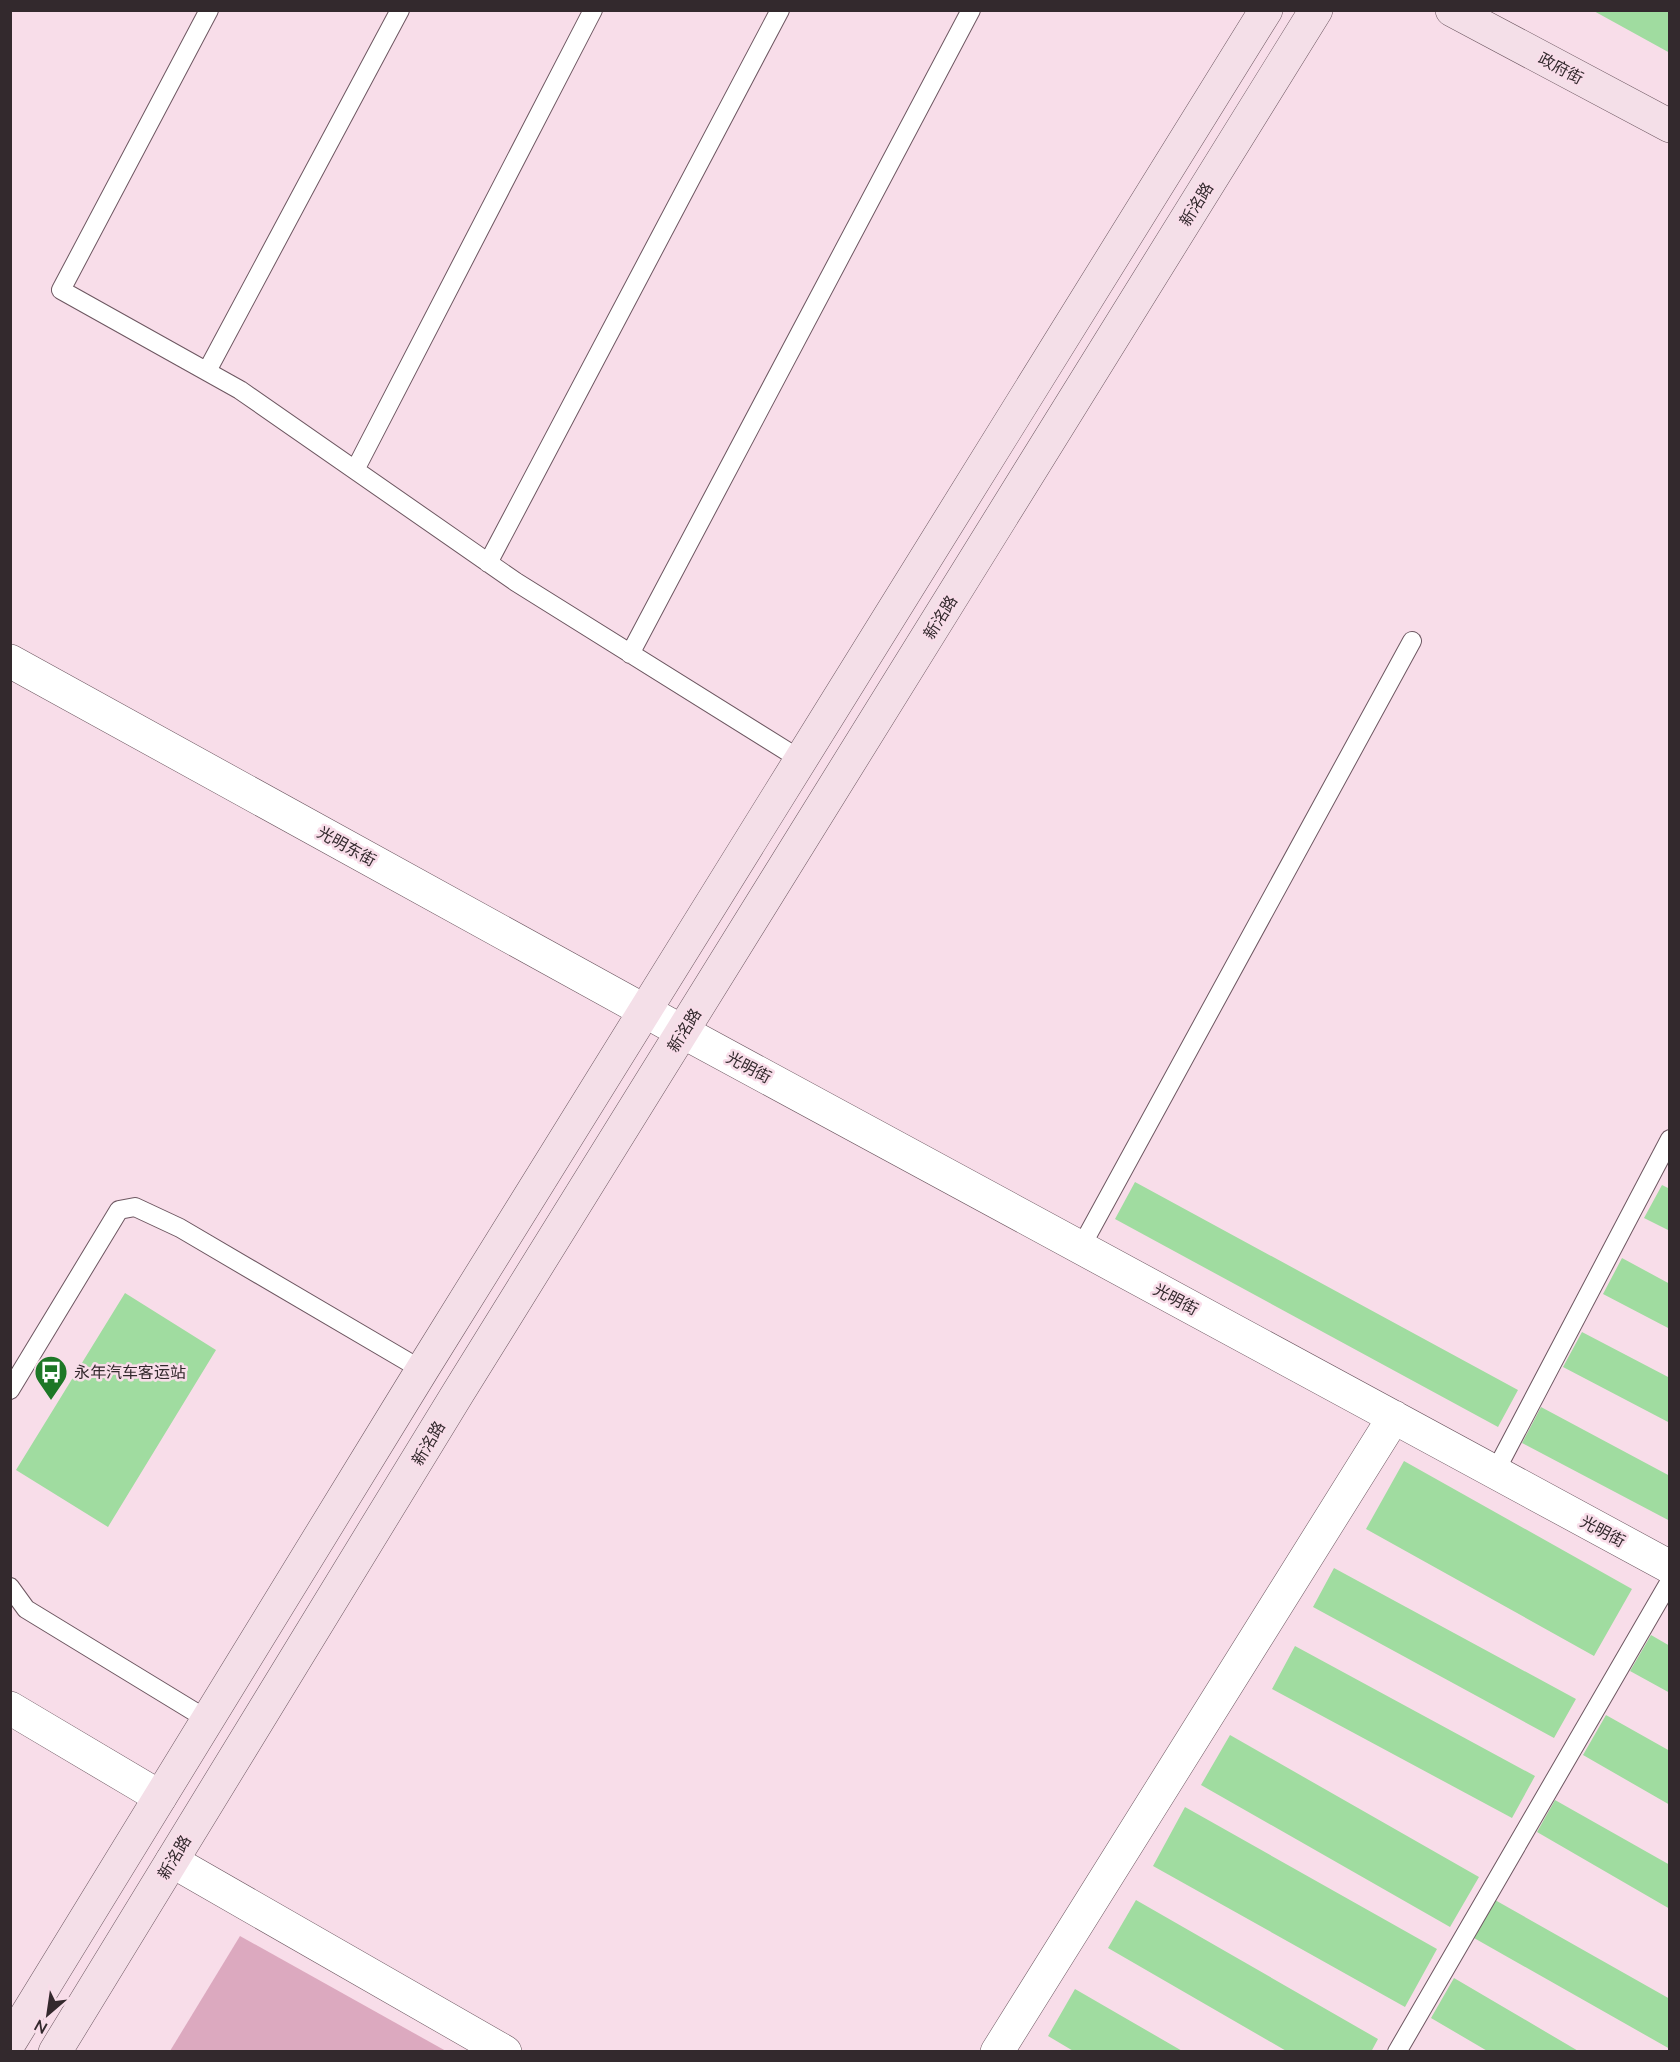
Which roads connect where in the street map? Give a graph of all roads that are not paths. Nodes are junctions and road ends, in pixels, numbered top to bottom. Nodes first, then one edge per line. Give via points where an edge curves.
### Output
1 (209, 10) edge
2 (400, 10) edge
3 (593, 10) edge
4 (780, 10) edge
5 (971, 10) edge
6 (1266, 10) edge
7 (1316, 10) edge
8 (1452, 10) edge
9 (1670, 126) edge
10 (207, 371) junction
11 (355, 470) junction
12 (488, 563) junction
13 (1412, 641) dead end
14 (630, 654) junction
15 (10, 661) edge
16 (801, 760) junction
17 (646, 1010) junction
18 (682, 1032) junction
19 (1670, 1139) edge
20 (1081, 1247) junction
21 (422, 1370) junction
22 (10, 1390) edge
23 (1394, 1417) junction
24 (1495, 1472) junction
25 (1670, 1566) edge
26 (1670, 1581) edge
27 (10, 1587) edge
28 (10, 1708) edge
29 (208, 1720) junction
30 (160, 1797) junction
31 (172, 1861) junction
32 (10, 2042) edge
33 (55, 2052) edge
34 (505, 2052) edge
35 (997, 2052) edge
36 (1397, 2052) edge

1 - 10 lane via 61,290
2 - 10 lane
3 - 11 lane
4 - 12 lane
5 - 14 lane
6 - 16 main road
7 - 18 main road, 新洺路
8 - 9 main road, 政府街
10 - 11 lane
11 - 12 lane
12 - 14 lane
13 - 20 lane
14 - 16 lane
15 - 17 street, 光明东街
16 - 17 main road
17 - 18 street, 光明东街
17 - 21 main road
18 - 20 street, 光明街
18 - 31 main road, 新洺路
19 - 24 lane
20 - 23 street, 光明街
21 - 22 lane via 180,1228 135,1207 119,1210
21 - 29 main road
23 - 24 street, 光明街
23 - 35 street
24 - 25 street, 光明街
26 - 36 lane
27 - 29 lane via 26,1609
28 - 30 street
29 - 30 main road
30 - 32 main road
31 - 33 main road, 新洺路
31 - 34 street

